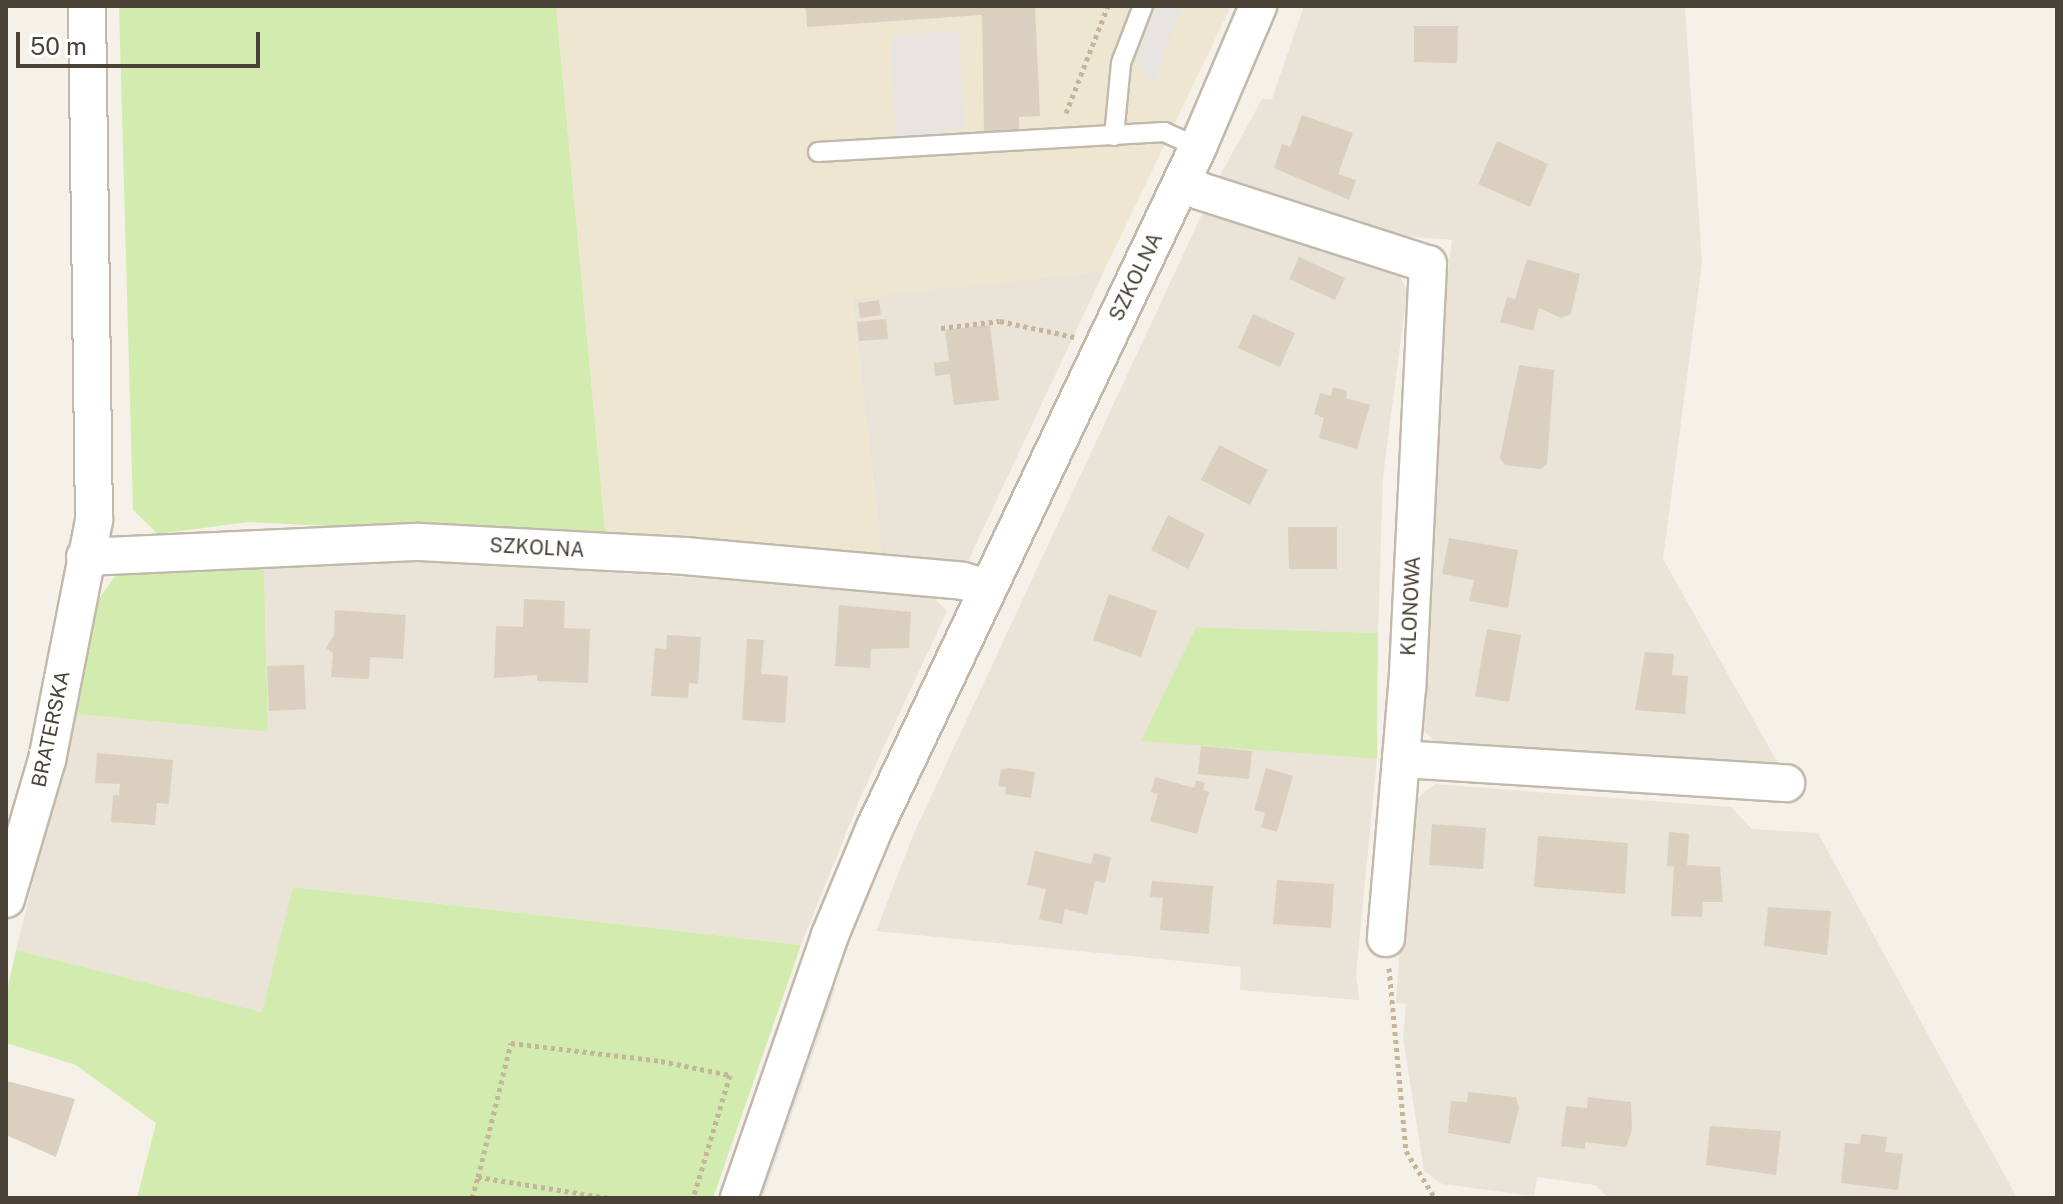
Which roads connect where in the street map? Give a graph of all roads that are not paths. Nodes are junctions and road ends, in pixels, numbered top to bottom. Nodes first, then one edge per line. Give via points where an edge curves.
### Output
1 (87, 6) edge
2 (1143, 6) edge
3 (1258, 6) edge
4 (1114, 136) junction
5 (1198, 147) junction
6 (818, 152) dead end
7 (1183, 180) junction
8 (85, 557) junction
9 (987, 588) junction
10 (1401, 759) junction
11 (1786, 783) dead end
12 (6, 899) edge
13 (1386, 938) road end
14 (739, 1198) edge

1 - 8 street, BRATERSKA via 94,520
2 - 4 lane via 1121,63
3 - 5 street, SZKOLNA
4 - 5 lane via 1164,132
4 - 6 lane
5 - 7 street, SZKOLNA
7 - 9 street, SZKOLNA
7 - 10 street, KLONOWA via 1200,191 1428,264
8 - 9 street, SZKOLNA via 420,542 685,556 963,581
8 - 12 street, BRATERSKA via 47,760
9 - 14 street, SZKOLNA via 830,935
10 - 11 street
10 - 13 street, KLONOWA

